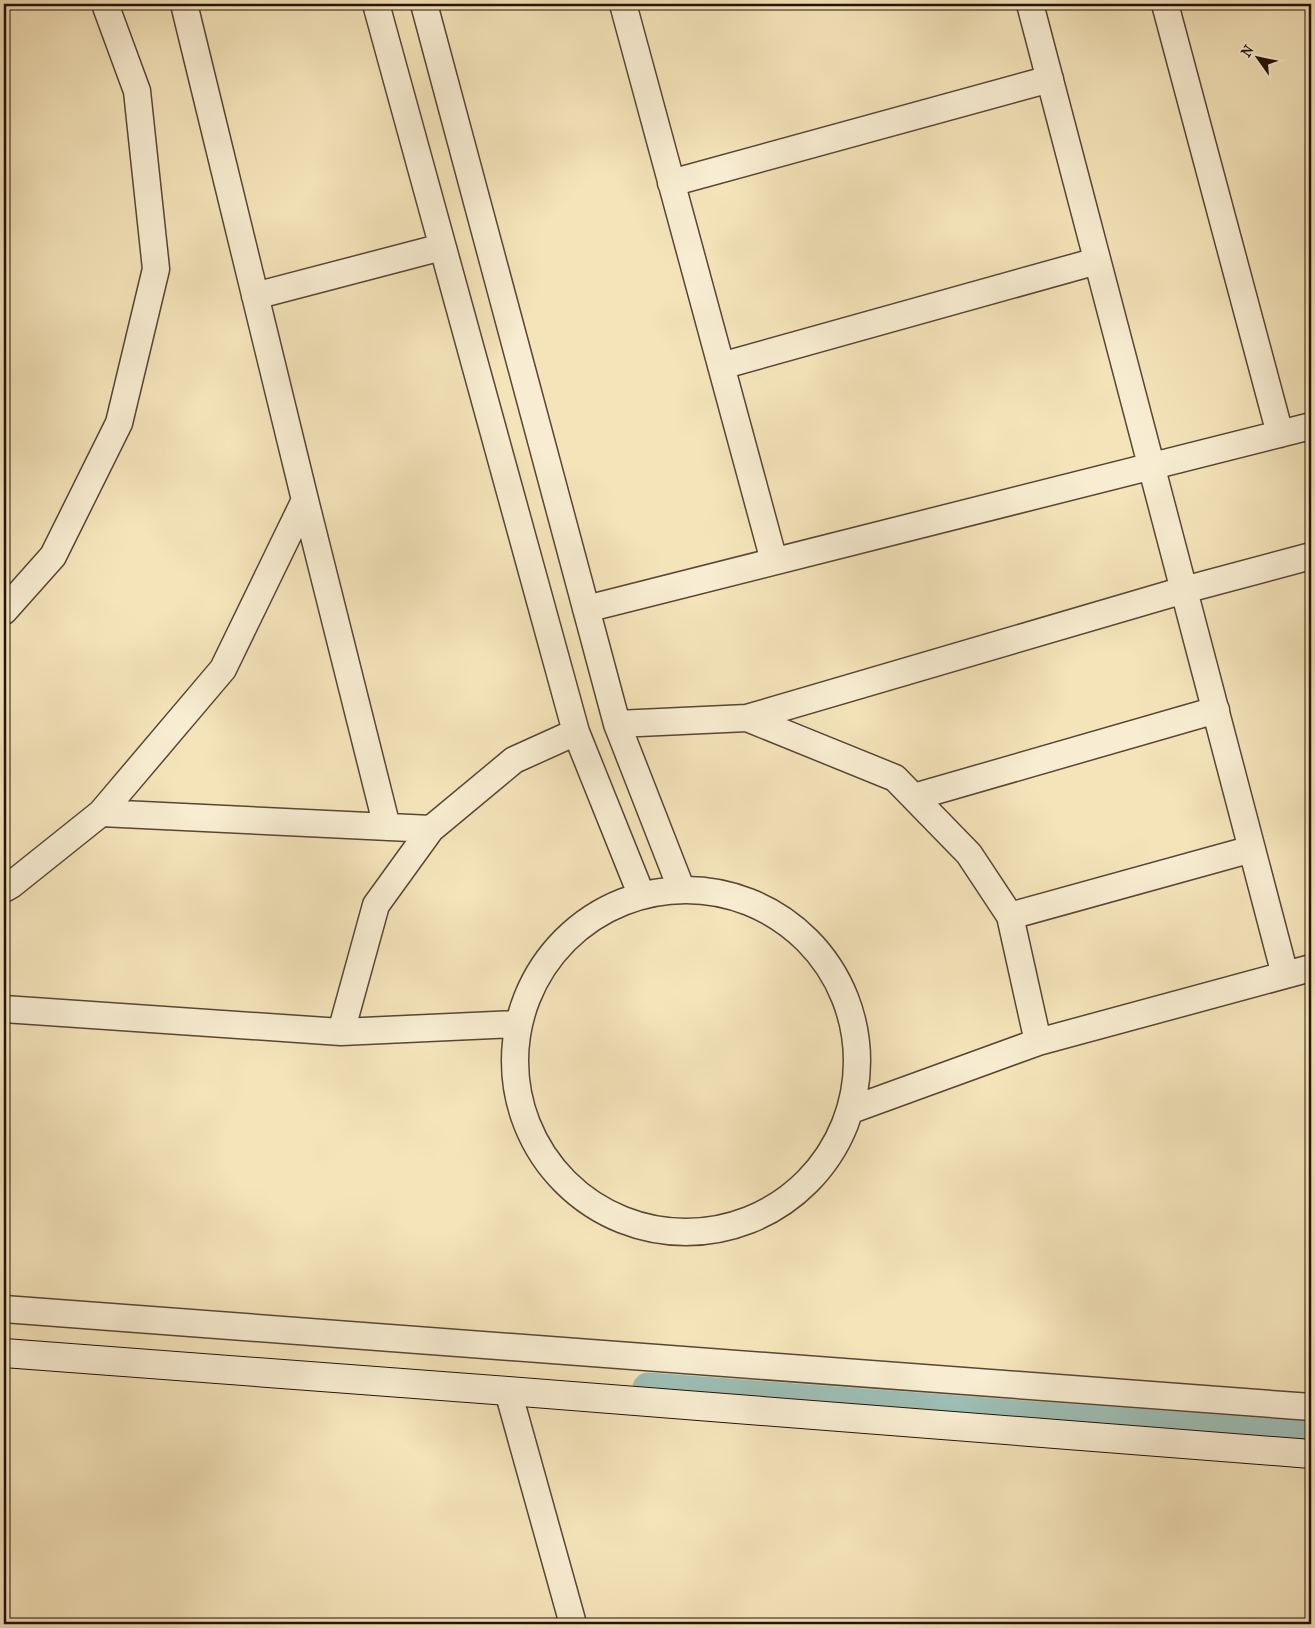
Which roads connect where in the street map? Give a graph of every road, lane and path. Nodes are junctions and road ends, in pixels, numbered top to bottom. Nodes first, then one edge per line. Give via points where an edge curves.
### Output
1 (105, 4) edge
2 (184, 4) edge
3 (376, 4) edge
4 (424, 4) edge
5 (622, 4) edge
6 (1030, 4) edge
7 (1165, 4) edge
8 (1050, 79) junction
9 (671, 183) junction
10 (442, 247) junction
11 (1098, 260) junction
12 (255, 296) junction
13 (721, 366) junction
14 (1311, 426) edge
15 (1280, 434) junction
16 (1151, 466) junction
17 (305, 500) junction
18 (1311, 556) edge
19 (774, 561) junction
20 (1184, 590) junction
21 (586, 609) junction
22 (4, 611) edge
23 (1216, 710) junction
24 (747, 718) junction
25 (617, 724) junction
26 (576, 732) junction
27 (914, 798) junction
28 (101, 813) junction
29 (387, 828) junction
30 (431, 829) junction
31 (1252, 848) junction
32 (681, 888) junction
33 (4, 889) edge
34 (641, 894) junction
35 (1010, 916) junction
36 (1311, 968) edge
37 (1285, 975) junction
38 (4, 1009) edge
39 (517, 1024) junction
40 (341, 1032) junction
41 (1038, 1042) junction
42 (851, 1110) junction
43 (4, 1309) edge
44 (4, 1353) edge
45 (508, 1391) junction
46 (1311, 1407) edge
47 (1311, 1454) edge
48 (574, 1624) edge

1 - 22 street via 137,90 156,269 118,423 53,556
2 - 12 street
3 - 10 street
4 - 21 street
5 - 9 street
6 - 8 street
7 - 15 street
8 - 9 street
8 - 11 street
9 - 13 street
10 - 12 street
10 - 26 street
11 - 13 street
11 - 16 street
12 - 17 street
13 - 19 street
14 - 15 street
15 - 16 street
16 - 19 street
16 - 20 street
17 - 28 street via 222,669
17 - 29 street
18 - 20 street
19 - 21 street
20 - 23 street
20 - 24 street
21 - 25 street
23 - 27 street
23 - 31 street
24 - 25 street
24 - 27 street via 895,778
25 - 32 street
26 - 30 street via 514,760
26 - 34 street
27 - 35 street via 969,854
28 - 29 street
28 - 33 street
29 - 30 street
30 - 40 street via 376,905
31 - 35 street
31 - 37 street
32 - 34 street
32 - 42 street via 746,898 801,931 840,983 858,1045
34 - 39 street via 583,922 539,970
35 - 41 street
36 - 37 street
37 - 41 street
38 - 40 street
39 - 40 street
39 - 42 street via 516,1096 541,1156 586,1203 646,1230 710,1232 772,1210 821,1168
41 - 42 street
43 - 46 street
44 - 45 street
45 - 47 street
45 - 48 street

